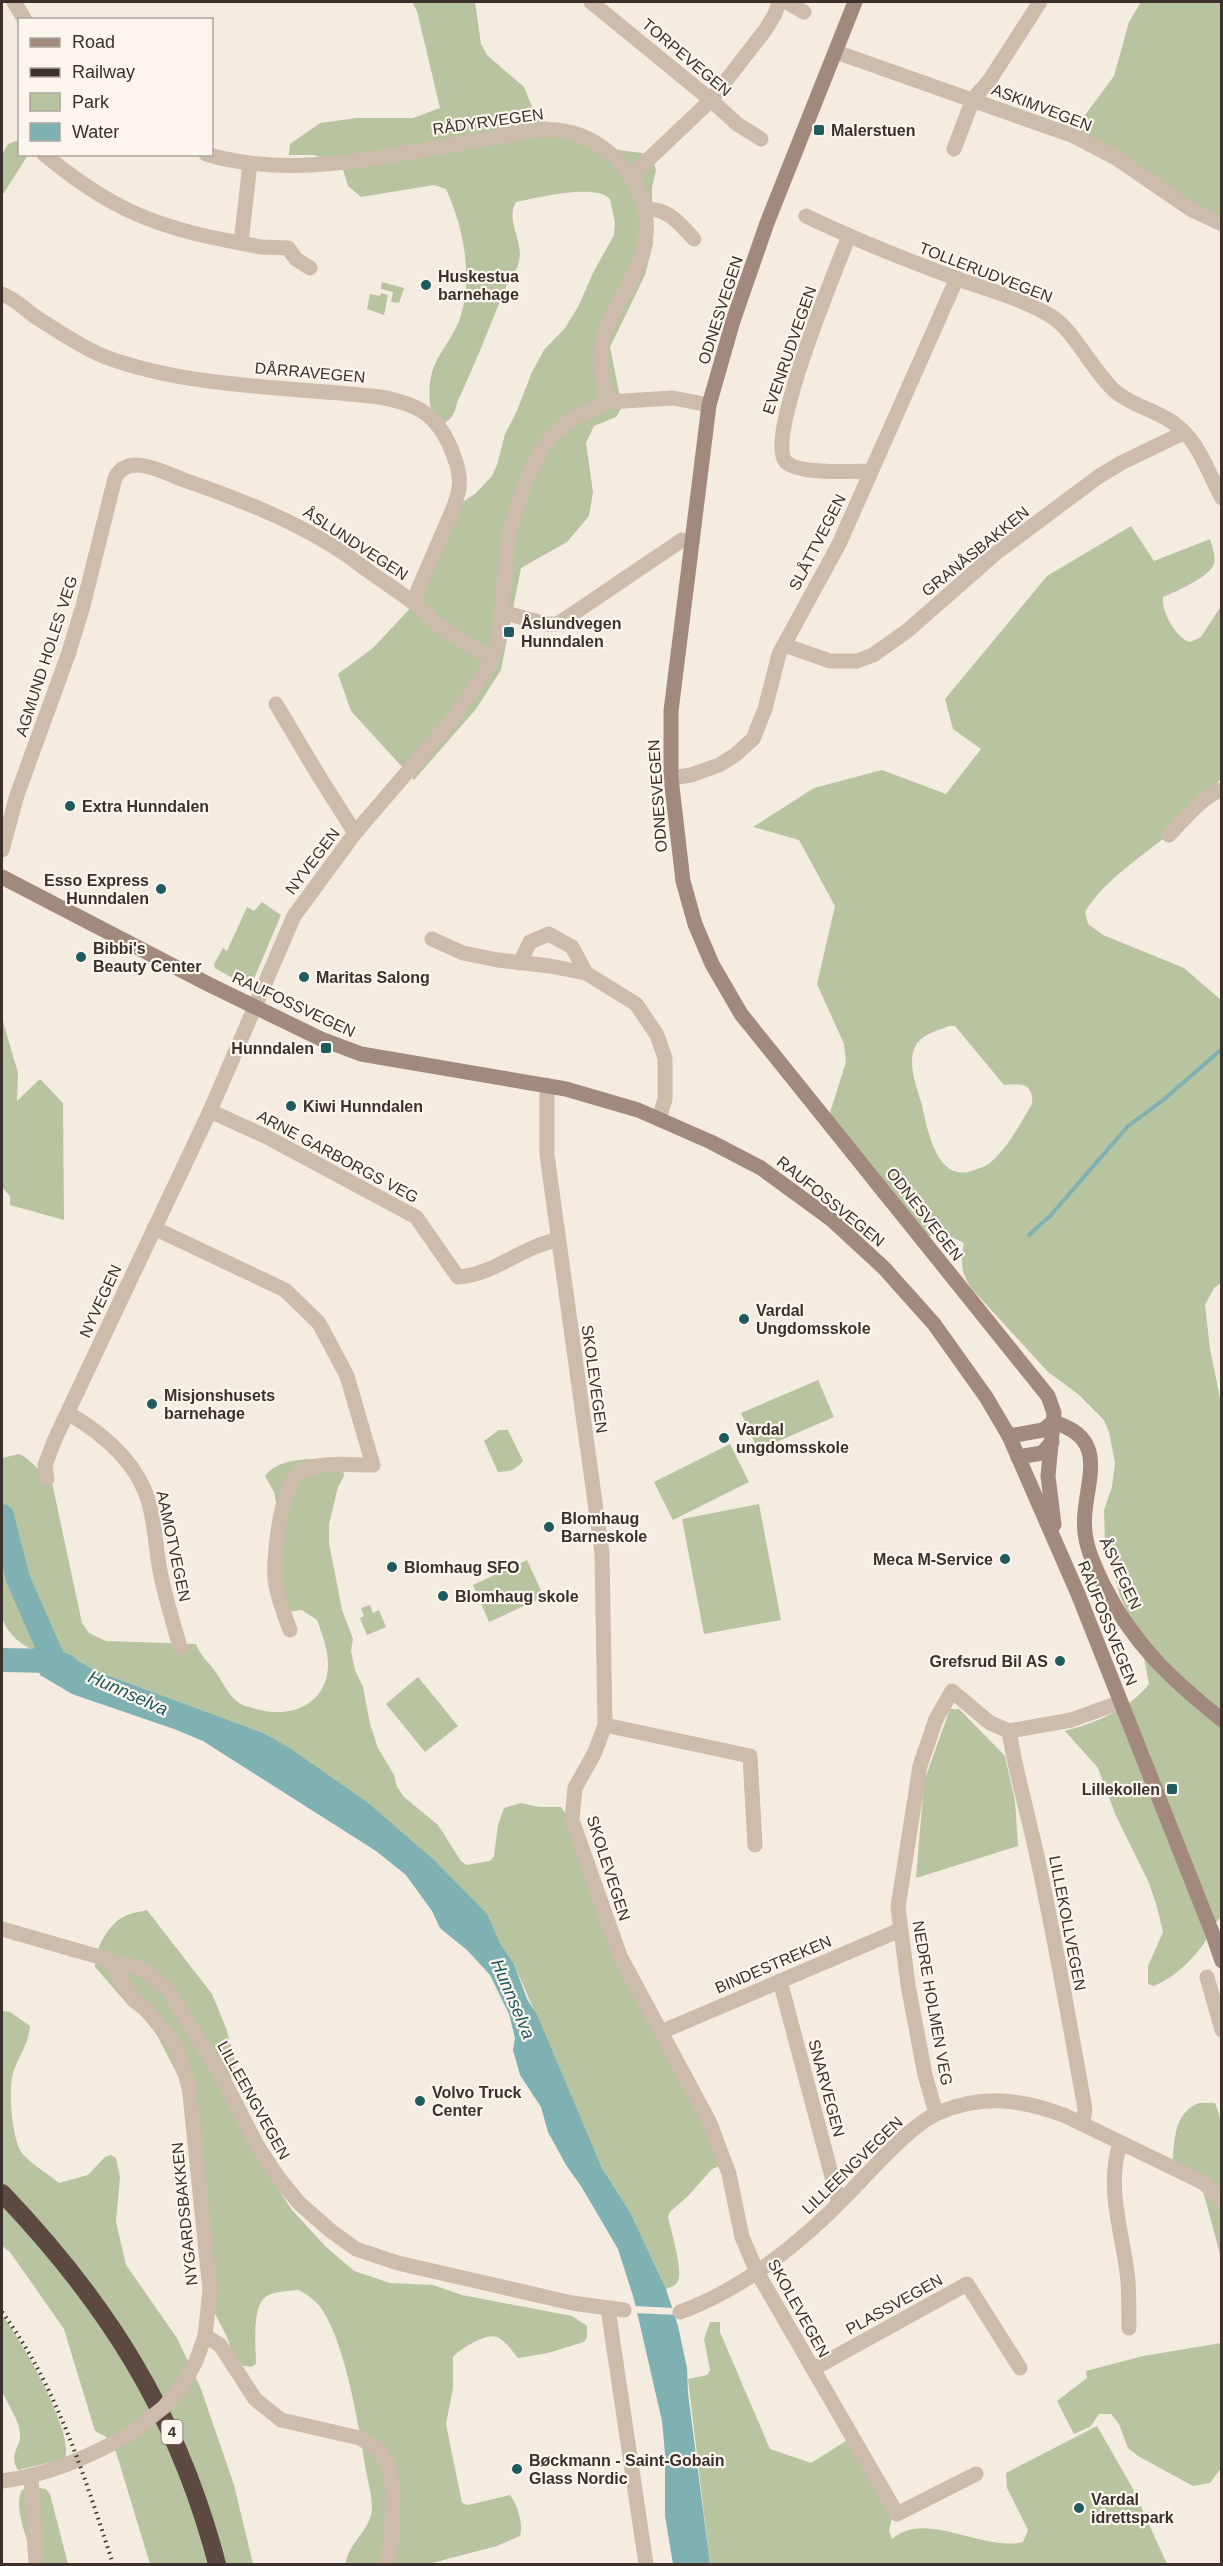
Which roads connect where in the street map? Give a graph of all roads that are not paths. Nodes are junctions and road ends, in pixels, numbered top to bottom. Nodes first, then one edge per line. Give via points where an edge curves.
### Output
1 (14, 2) edge
2 (591, 2) edge
3 (779, 2) edge
4 (788, 2) edge
5 (855, 2) edge
6 (1040, 2) edge
7 (804, 12) dead end
8 (24, 18) edge
9 (836, 52) junction
10 (973, 99) junction
11 (711, 100) junction
12 (761, 139) dead end
13 (954, 149) dead end
14 (213, 155) edge
15 (46, 156) edge
16 (250, 163) junction
17 (631, 176) junction
18 (645, 210) junction
19 (806, 216) dead end
20 (1221, 224) edge
21 (849, 236) junction
22 (694, 238) dead end
23 (241, 243) junction
24 (310, 268) dead end
25 (957, 278) junction
26 (2, 294) edge
27 (607, 402) junction
28 (709, 405) junction
29 (1184, 433) junction
30 (118, 471) joint
31 (871, 471) junction
32 (1221, 498) edge
33 (682, 540) dead end
34 (413, 602) junction
35 (502, 612) junction
36 (784, 645) junction
37 (493, 658) junction
38 (276, 704) dead end
39 (671, 778) junction
40 (1221, 790) edge
41 (355, 833) junction
42 (1169, 835) dead end
43 (2, 850) edge
44 (2, 877) edge
45 (432, 939) dead end
46 (520, 963) junction
47 (586, 974) junction
48 (253, 1007) junction
49 (547, 1085) junction
50 (210, 1111) junction
51 (658, 1119) junction
52 (154, 1228) junction
53 (558, 1240) junction
54 (68, 1413) junction
55 (1053, 1422) junction
56 (1009, 1436) junction
57 (1052, 1442) junction
58 (1018, 1457) junction
59 (48, 1479) dead end
60 (1057, 1546) junction
61 (290, 1630) dead end
62 (180, 1647) dead end
63 (1121, 1701) junction
64 (1221, 1720) edge
65 (605, 1725) junction
66 (1009, 1731) junction
67 (755, 1845) dead end
68 (2, 1929) edge
69 (900, 1930) junction
70 (108, 1958) junction
71 (1221, 1961) edge
72 (1206, 1977) dead end
73 (780, 1981) junction
74 (1221, 2030) edge
75 (661, 2032) junction
76 (936, 2113) junction
77 (1083, 2123) junction
78 (1120, 2144) junction
79 (2, 2193) edge
80 (1221, 2201) edge
81 (839, 2203) junction
82 (757, 2272) junction
83 (608, 2309) junction
84 (624, 2310) dead end
85 (680, 2312) dead end
86 (1129, 2328) dead end
87 (205, 2336) junction
88 (1020, 2368) dead end
89 (813, 2369) junction
90 (976, 2474) dead end
91 (31, 2477) junction
92 (2, 2481) edge
93 (36, 2565) edge
94 (217, 2565) edge
95 (387, 2565) edge
96 (646, 2565) edge

1 - 8 street
2 - 11 street, TORPEVEGEN
3 - 11 street via 766,29
4 - 7 street
5 - 9 main road, ODNESVEGEN
6 - 10 street
9 - 10 street, ASKIMVEGEN
9 - 28 main road, ODNESVEGEN via 767,223
10 - 13 street
10 - 20 street, ASKIMVEGEN via 1116,158 1185,205
11 - 12 street, TORPEVEGEN
11 - 17 street
14 - 16 street, RÅDYRVEGEN
15 - 23 street via 72,178 119,207 199,236
16 - 17 street, RÅDYRVEGEN via 327,164 527,131 559,130 593,141
16 - 23 street
17 - 18 street, RÅDYRVEGEN
18 - 22 street via 653,208 673,217
18 - 27 street, RÅDYRVEGEN via 646,239 639,262 604,334 601,373
19 - 21 street, TOLLERUDVEGEN
21 - 25 street, TOLLERUDVEGEN
21 - 31 street, EVENRUDVEGEN via 796,375 780,453 786,462 798,468
23 - 24 street via 288,248
25 - 29 street, TOLLERUDVEGEN via 1052,316 1065,327 1108,385 1124,398 1174,423
25 - 31 street, SLÅTTVEGEN
26 - 34 street, DÅRRAVEGEN via 94,351 146,369 252,385 380,397 421,409 446,438 458,467 460,486
27 - 28 street, NYVEGEN via 674,398
27 - 35 street, NYVEGEN via 573,418 551,437 529,473 508,542
28 - 39 main road, ODNESVEGEN via 671,711
29 - 32 street, TOLLERUDVEGEN via 1198,448
29 - 36 street, GRANÅSBAKKEN via 1098,477 996,552 907,631 873,655 857,661 830,661
30 - 34 street, ÅSLUNDVEGEN via 134,465 146,466 290,522
30 - 43 street, AGMUND HOLES VEG via 83,606 17,795
31 - 36 street, SLÅTTVEGEN via 839,544
33 - 35 street via 558,624
34 - 37 street, ÅSLUNDVEGEN via 434,621
35 - 37 street, NYVEGEN
36 - 39 street, SLÅTTVEGEN via 753,739 719,765
37 - 41 street, NYVEGEN via 452,720
38 - 41 street
39 - 55 main road, ODNESVEGEN via 682,881 695,924 723,984 765,1045 1045,1392 1052,1405
40 - 42 street via 1200,804
41 - 48 street, NYVEGEN via 294,915
44 - 48 main road, RAUFOSSVEGEN
45 - 46 street via 463,952
46 - 47 street
46 - 47 street via 530,942 549,934 572,947
47 - 51 street via 636,1004 657,1035 666,1058 667,1081
48 - 49 main road, RAUFOSSVEGEN via 361,1054
48 - 50 street, NYVEGEN
49 - 51 main road, RAUFOSSVEGEN
49 - 53 street, SKOLEVEGEN via 547,1155
50 - 52 street, NYVEGEN
50 - 53 street, ARNE GARBORGS VEG via 416,1217 458,1278 474,1276 533,1246
51 - 56 main road, RAUFOSSVEGEN via 762,1168 841,1228 884,1268 934,1324
52 - 54 street, NYVEGEN
52 - 61 street via 285,1290 319,1323 347,1376 373,1465 322,1464 298,1473 289,1484 274,1563 276,1586
53 - 65 street, SKOLEVEGEN via 602,1553
54 - 59 street, NYVEGEN via 45,1465
54 - 62 street, AAMOTVEGEN via 95,1429 141,1482 149,1502 165,1594
55 - 56 main road via 1043,1430
55 - 57 main road, ODNESVEGEN
55 - 64 main road, ÅSVEGEN via 1073,1429 1090,1451 1086,1538 1120,1617 1158,1665
56 - 58 main road, RAUFOSSVEGEN
57 - 58 main road via 1042,1453
57 - 60 main road, ODNESVEGEN via 1048,1488
58 - 60 main road, RAUFOSSVEGEN
60 - 63 main road, RAUFOSSVEGEN
63 - 66 street via 1071,1720
63 - 71 main road, RAUFOSSVEGEN
65 - 67 street via 750,1756
65 - 75 street, SKOLEVEGEN via 574,1788 572,1820 620,1956
66 - 69 street, NEDRE HOLMEN VEG via 990,1723 952,1691 936,1719 920,1766 898,1907
66 - 77 street, LILLEKOLLVEGEN via 1062,1984 1085,2109
68 - 70 street, LILLEENGVEGEN
69 - 73 street, BINDESTREKEN
69 - 76 street, NEDRE HOLMEN VEG via 925,2075
70 - 83 street, LILLEENGVEGEN via 145,1970 168,1990 278,2177 299,2203 339,2237 356,2248 398,2263
70 - 87 street, NYGARDSBAKKEN via 130,1995 174,2042 189,2085 210,2273
72 - 74 street
73 - 75 street, BINDESTREKEN
73 - 81 street, SNARVEGEN
75 - 82 street, SKOLEVEGEN via 710,2123 729,2174 742,2237
76 - 77 street, LILLEENGVEGEN via 1000,2099 1047,2109
76 - 81 street, LILLEENGVEGEN via 900,2141
77 - 78 street, LILLEENGVEGEN
78 - 80 street, LILLEENGVEGEN via 1204,2183
78 - 86 street via 1115,2159 1115,2190 1128,2282
79 - 94 highway, 4 via 64,2263 142,2376 181,2452
81 - 82 street, LILLEENGVEGEN
82 - 85 street, LILLEENGVEGEN
82 - 89 street, SKOLEVEGEN
83 - 84 street, LILLEENGVEGEN
83 - 96 street
87 - 91 street, NYGARDSBAKKEN, bridge via 183,2385 164,2407 130,2434 68,2465
87 - 95 street via 220,2345 255,2399 281,2420 360,2438 378,2449 389,2466 393,2490
88 - 89 street, PLASSVEGEN via 967,2284
89 - 90 street, SKOLEVEGEN via 897,2514
91 - 92 street, NYGARDSBAKKEN
91 - 93 street

